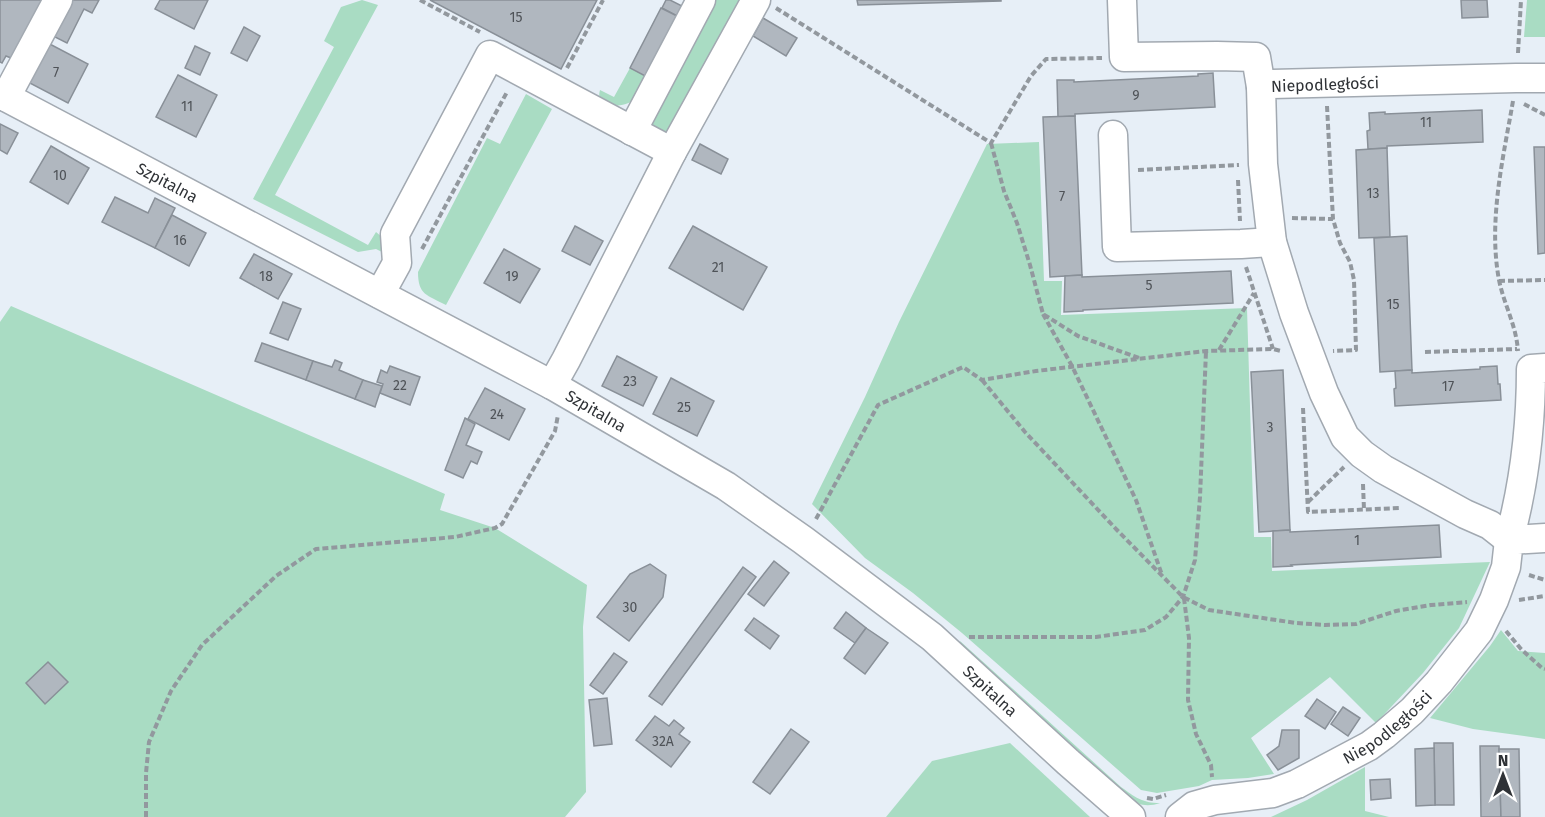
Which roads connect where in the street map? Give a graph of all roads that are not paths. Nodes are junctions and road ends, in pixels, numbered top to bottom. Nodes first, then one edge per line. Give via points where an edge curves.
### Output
1 (57, 0) edge
2 (701, 0) edge
3 (1122, 0) edge
4 (764, 3) edge
5 (1545, 78) edge
6 (1261, 87) junction
7 (3, 95) edge
8 (632, 131) junction
9 (1113, 135) dead end
10 (672, 152) junction
11 (1270, 229) junction
12 (380, 294) junction
13 (1545, 368) edge
14 (556, 397) junction
15 (1545, 538) edge
16 (1509, 540) junction
17 (1131, 817) edge
18 (1180, 817) edge

1 - 7 street
2 - 8 street
3 - 6 street via 1124,57 1256,57
4 - 10 street
5 - 6 street, Niepodległości
6 - 11 street, Niepodległości
7 - 12 street, Szpitalna
8 - 10 street
8 - 12 street via 490,55 395,234 397,262
9 - 11 street via 1117,247 1241,244
10 - 14 street via 567,360
11 - 16 street, Niepodległości via 1294,313 1345,437 1383,469 1490,525
12 - 14 street, Szpitalna
13 - 16 street, Niepodległości via 1531,369 1528,432
14 - 17 street, Szpitalna via 726,486 803,540 940,644
15 - 16 street
16 - 18 street, Niepodległości via 1506,567 1479,631 1439,682 1384,735 1296,784 1273,793 1215,800 1194,806

